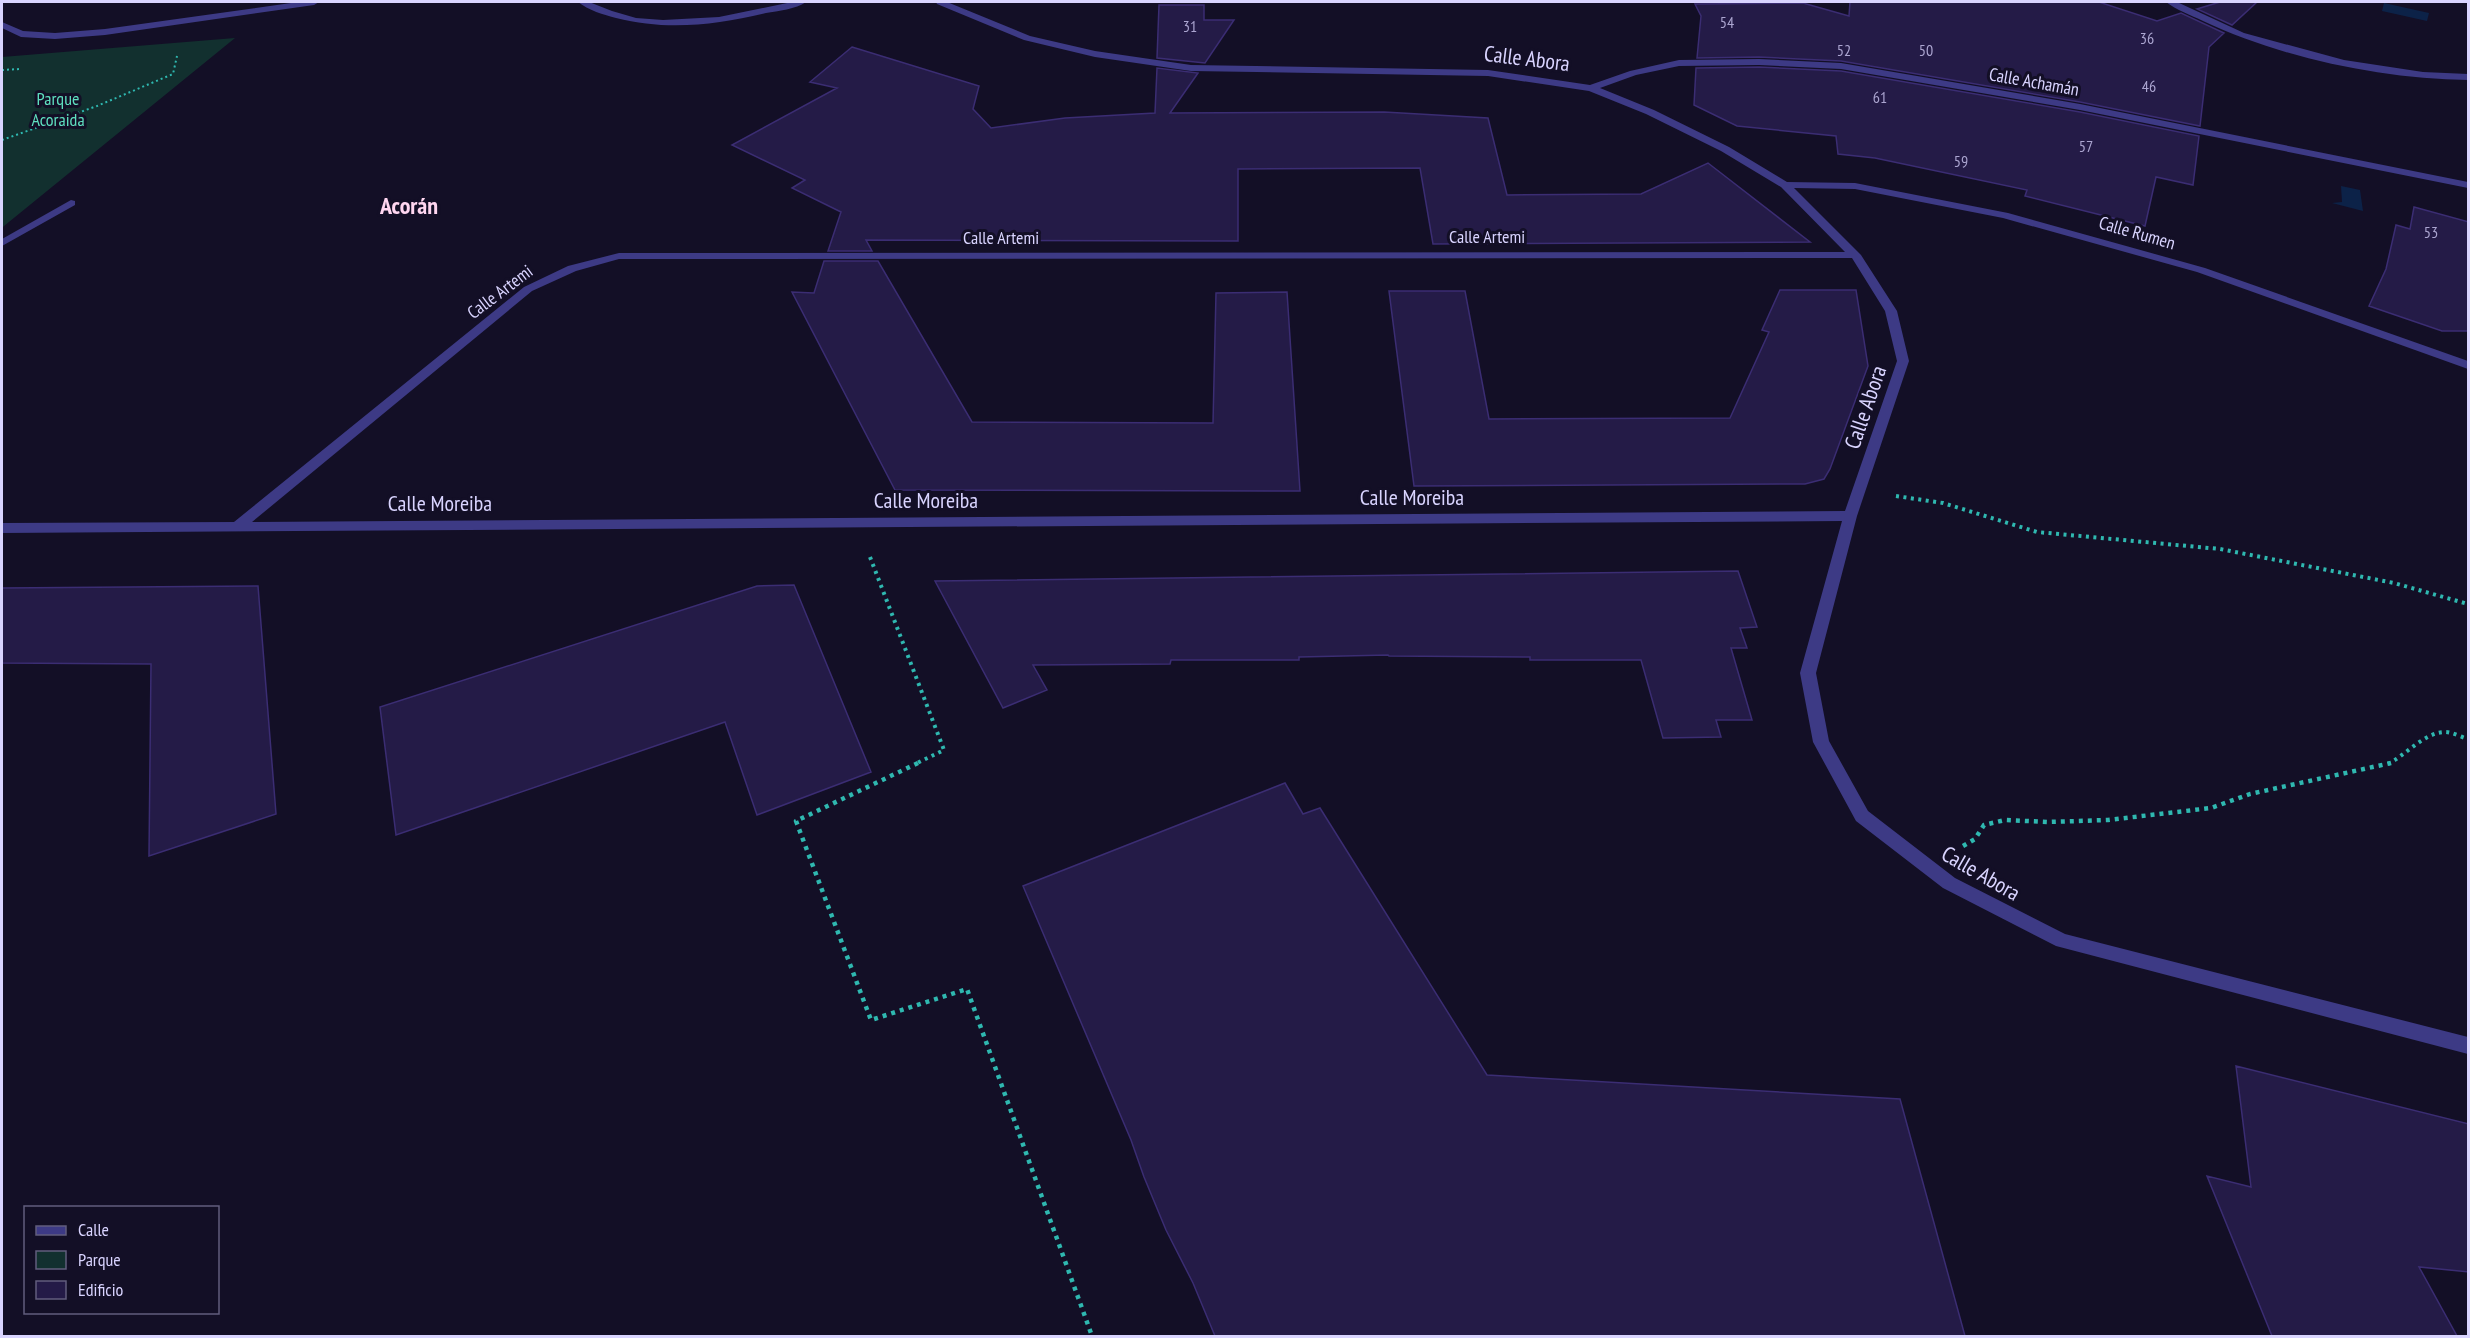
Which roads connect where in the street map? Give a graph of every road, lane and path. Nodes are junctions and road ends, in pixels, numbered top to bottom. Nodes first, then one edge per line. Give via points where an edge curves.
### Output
1 (315, 2) edge
2 (583, 2) edge
3 (801, 2) edge
4 (940, 2) edge
5 (2171, 2) edge
6 (239, 7) edge
7 (2, 26) edge
8 (166, 57) dead end
9 (26, 69) dead end
10 (2, 70) edge
11 (2469, 77) edge
12 (1591, 88) junction
13 (2, 140) edge
14 (1785, 185) junction
15 (2469, 185) edge
16 (71, 203) dead end
17 (2, 243) edge
18 (1855, 255) junction
19 (2469, 365) edge
20 (1859, 490) junction
21 (1850, 516) junction
22 (857, 521) junction
23 (239, 525) junction
24 (2, 528) edge
25 (2469, 604) edge
26 (2469, 739) edge
27 (1926, 866) junction
28 (2469, 1046) edge
29 (1092, 1336) edge

1 - 6 street
2 - 3 street via 624,19 663,24 746,16
4 - 12 street, Calle Abora via 1027,38 1095,54 1191,68 1488,73
5 - 11 street via 2241,35 2343,63 2423,75
6 - 7 street via 105,32 55,36 21,34
8 - 13 path via 178,56 173,74
9 - 10 path
12 - 14 street, Calle Abora via 1725,149
12 - 15 street, Calle Achamán via 1679,63 1841,66 2080,107
14 - 18 street, Calle Abora
14 - 19 street, Calle Rumen via 1855,186 2004,214 2201,270
16 - 17 street
18 - 20 street, Calle Abora via 1891,311 1903,361
18 - 23 street, Calle Artemi via 619,256 559,271 528,289
20 - 21 street, Calle Abora
20 - 25 path via 1943,503 2037,532 2220,549 2394,583
21 - 22 street, Calle Moreiba
21 - 27 street, Calle Abora via 1808,673 1821,742 1862,816
22 - 23 street, Calle Moreiba
22 - 29 path via 944,750 796,821 871,1020 967,989
23 - 24 street, Calle Moreiba
26 - 27 path via 2446,732 2431,735 2386,765 2250,794 2211,808 2108,820 2005,820 1984,825 1975,839
27 - 28 street, Calle Abora via 1949,883 2062,941

